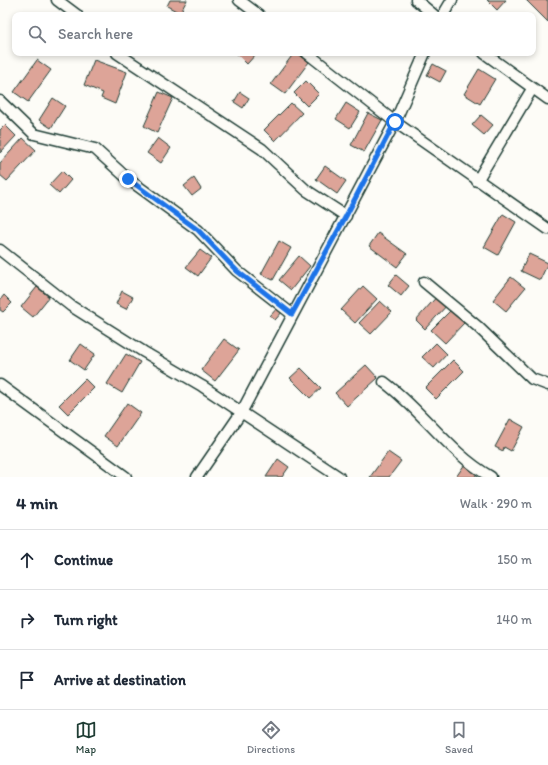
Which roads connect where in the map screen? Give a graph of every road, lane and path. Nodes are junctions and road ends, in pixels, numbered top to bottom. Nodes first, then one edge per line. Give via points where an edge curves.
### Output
1 (57, 0) edge
2 (239, 0) edge
3 (416, 0) edge
4 (452, 0) edge
5 (73, 12) edge
6 (255, 12) edge
7 (430, 12) edge
8 (445, 12) edge
9 (122, 56) edge
10 (311, 56) edge
11 (424, 56) edge
12 (488, 56) edge
13 (532, 89) junction
14 (548, 99) edge
15 (0, 101) edge
16 (395, 122) junction
17 (477, 181) junction
18 (346, 216) junction
19 (548, 229) edge
20 (0, 250) edge
21 (424, 282) dead end
22 (292, 314) junction
23 (384, 382) dead end
24 (0, 384) edge
25 (548, 385) edge
26 (241, 413) junction
27 (126, 477) edge
28 (197, 477) edge
29 (339, 477) edge
30 (491, 477) edge

1 - 5 street
2 - 6 street
3 - 7 street
4 - 8 street
9 - 18 street via 262,149 306,190
10 - 16 street
11 - 16 street
12 - 13 street
13 - 14 street
13 - 17 street
15 - 22 street via 34,134 96,149 128,179 198,230 237,271
16 - 17 street
16 - 18 street
17 - 19 street
18 - 22 street
20 - 26 street via 71,306 202,386
21 - 25 street via 478,326 532,379
22 - 26 street
23 - 30 street via 400,394 437,433 480,471
24 - 27 street
26 - 28 street
26 - 29 street

